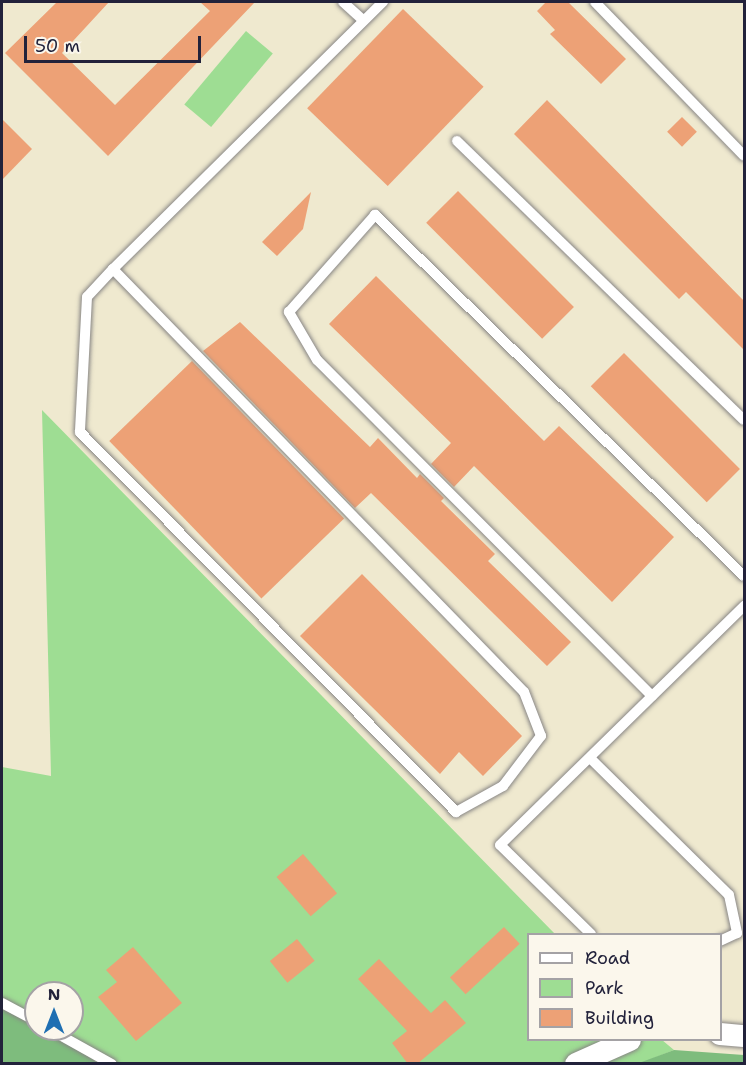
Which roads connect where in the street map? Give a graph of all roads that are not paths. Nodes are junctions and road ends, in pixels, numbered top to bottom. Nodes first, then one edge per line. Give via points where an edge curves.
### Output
1 (343, 2) edge
2 (382, 2) edge
3 (595, 2) edge
4 (363, 21) junction
5 (457, 141) dead end
6 (744, 156) edge
7 (113, 268) junction
8 (744, 420) edge
9 (744, 576) edge
10 (744, 606) edge
11 (652, 696) junction
12 (590, 758) junction
13 (740, 931) edge
14 (590, 933) edge
15 (722, 940) edge
16 (2, 1003) edge
17 (24, 1015) edge
18 (722, 1034) edge
19 (744, 1036) edge
20 (71, 1041) edge
21 (628, 1041) edge
22 (112, 1064) edge
23 (576, 1064) edge

1 - 4 lane
2 - 4 lane
3 - 6 lane
4 - 7 lane
5 - 8 lane
7 - 7 lane via 87,297 80,432 456,812 503,786 541,736 524,692
9 - 11 lane via 375,215 290,312 317,360
10 - 11 lane
11 - 12 lane
12 - 13 lane via 729,895
12 - 14 lane via 500,845
13 - 15 lane
16 - 17 lane
18 - 19 street
20 - 22 lane
21 - 23 street

